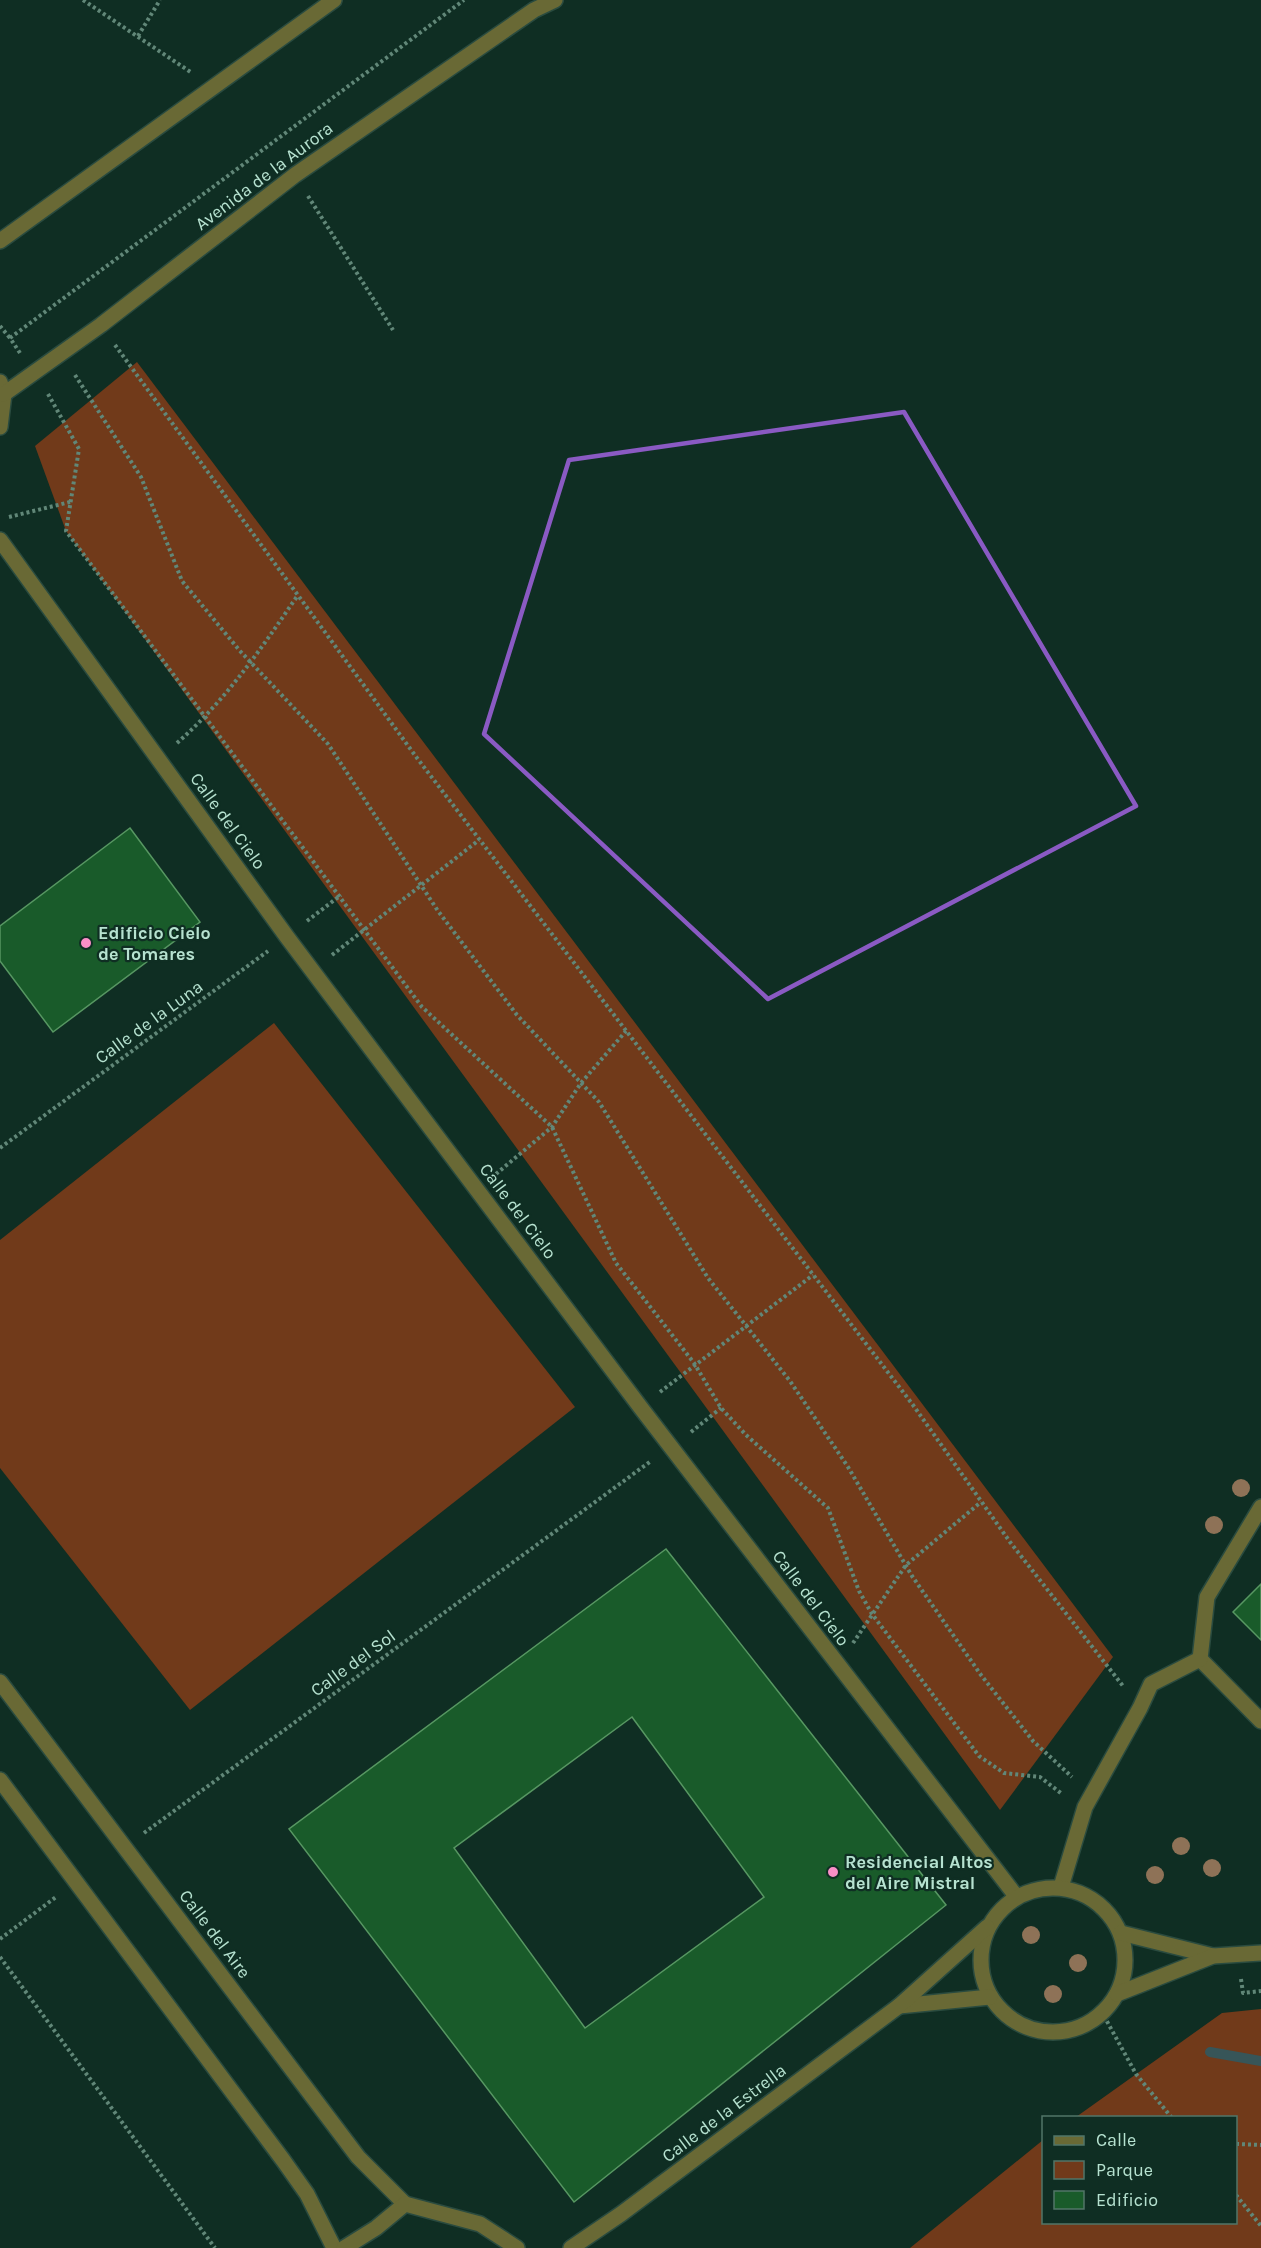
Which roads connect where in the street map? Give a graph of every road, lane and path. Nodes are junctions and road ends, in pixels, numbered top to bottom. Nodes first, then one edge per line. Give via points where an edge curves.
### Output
1 (83, 0) edge
2 (160, 0) edge
3 (334, 0) edge
4 (464, 0) edge
5 (555, 0) edge
6 (138, 36) junction
7 (213, 87) junction
8 (295, 175) junction
9 (0, 241) edge
10 (101, 325) junction
11 (0, 326) edge
12 (393, 330) dead end
13 (10, 338) junction
14 (61, 354) junction
15 (35, 373) junction
16 (2, 388) edge
17 (0, 427) edge
18 (70, 502) junction
19 (0, 519) edge
20 (0, 540) edge
21 (297, 595) junction
22 (252, 663) junction
23 (207, 717) junction
24 (158, 759) junction
25 (479, 840) junction
26 (421, 885) junction
27 (341, 895) junction
28 (366, 928) junction
29 (287, 937) junction
30 (312, 970) junction
31 (626, 1031) junction
32 (581, 1083) junction
33 (552, 1127) junction
34 (0, 1148) edge
35 (477, 1190) junction
36 (813, 1275) junction
37 (746, 1326) junction
38 (694, 1363) junction
39 (641, 1408) junction
40 (721, 1408) junction
41 (671, 1447) junction
42 (981, 1502) junction
43 (1261, 1507) edge
44 (906, 1565) junction
45 (872, 1614) junction
46 (1200, 1659) junction
47 (838, 1666) junction
48 (0, 1682) edge
49 (1140, 1708) junction
50 (1261, 1721) edge
51 (0, 1780) edge
52 (1087, 1800) junction
53 (125, 1847) junction
54 (76, 1883) junction
55 (1061, 1887) junction
56 (1016, 1896) junction
57 (987, 1927) junction
58 (1121, 1933) junction
59 (0, 1939) edge
60 (1261, 1953) edge
61 (1213, 1956) junction
62 (0, 1957) edge
63 (1117, 1994) junction
64 (990, 1997) junction
65 (899, 2006) junction
66 (1102, 2012) junction
67 (1170, 2116) edge
68 (1237, 2145) edge
69 (1261, 2145) edge
70 (1237, 2195) edge
71 (405, 2204) junction
72 (1261, 2226) edge
73 (215, 2248) edge
74 (334, 2248) edge
75 (344, 2248) edge
76 (517, 2248) edge
77 (571, 2248) edge

1 - 6 path
2 - 6 path
3 - 7 street
4 - 13 path
5 - 8 street, Avenida de la Aurora via 534,10
6 - 7 path
7 - 9 street
8 - 10 street, Avenida de la Aurora
8 - 12 path
10 - 14 street, Avenida de la Aurora
10 - 21 path
11 - 13 path
13 - 15 path
14 - 15 street, Avenida de la Aurora
14 - 22 path via 141,477 182,581
15 - 16 street, Avenida de la Aurora
15 - 18 path via 79,449
16 - 17 street
18 - 19 path
18 - 23 path via 66,531
20 - 24 street, Calle del Cielo
21 - 22 path
21 - 25 path
22 - 23 path
22 - 26 path via 328,744
23 - 24 path
23 - 27 path
24 - 29 street, Calle del Cielo
25 - 26 path
25 - 31 path
26 - 28 path
26 - 32 path via 517,1015
27 - 28 path
27 - 29 path, Calle de la Luna
28 - 30 path
28 - 33 path via 422,1007
29 - 30 street, Calle del Cielo
29 - 34 path, Calle de la Luna
30 - 35 street, Calle del Cielo
31 - 32 path
31 - 36 path
32 - 33 path
32 - 37 path via 599,1102 708,1278
33 - 35 path
33 - 38 path via 616,1263
35 - 39 street, Calle del Cielo
36 - 37 path
36 - 42 path via 913,1405
37 - 38 path
37 - 44 path via 790,1381 848,1467
38 - 39 path
38 - 40 path
39 - 41 street, Calle del Cielo
40 - 41 path, Calle del Sol
40 - 45 path via 828,1508 859,1591
41 - 47 street, Calle del Cielo
41 - 53 path, Calle del Sol
42 - 44 path
42 - 49 path
43 - 46 street via 1207,1597
44 - 45 path
44 - 52 path via 981,1675 1033,1741
45 - 47 path
45 - 52 path via 979,1756 1004,1773 1040,1777
46 - 49 street via 1151,1684
46 - 50 street
47 - 56 street, Calle del Cielo
48 - 53 street, Calle del Aire
49 - 52 street
51 - 54 street
52 - 55 street
53 - 71 street, Calle del Aire via 358,2157
54 - 59 path
54 - 74 street via 301,2185
55 - 56 street
55 - 58 street via 1099,1902
56 - 57 street
57 - 64 street via 980,1970
57 - 65 street, Calle de la Estrella
58 - 61 street
58 - 63 street via 1125,1971
60 - 61 street
61 - 63 street
62 - 73 path
63 - 66 street
64 - 65 street
64 - 66 street via 1016,2023 1048,2032 1082,2026
65 - 77 street, Calle de la Estrella
66 - 67 path via 1136,2074
68 - 69 path
70 - 72 path
71 - 75 street
71 - 76 street via 480,2224

